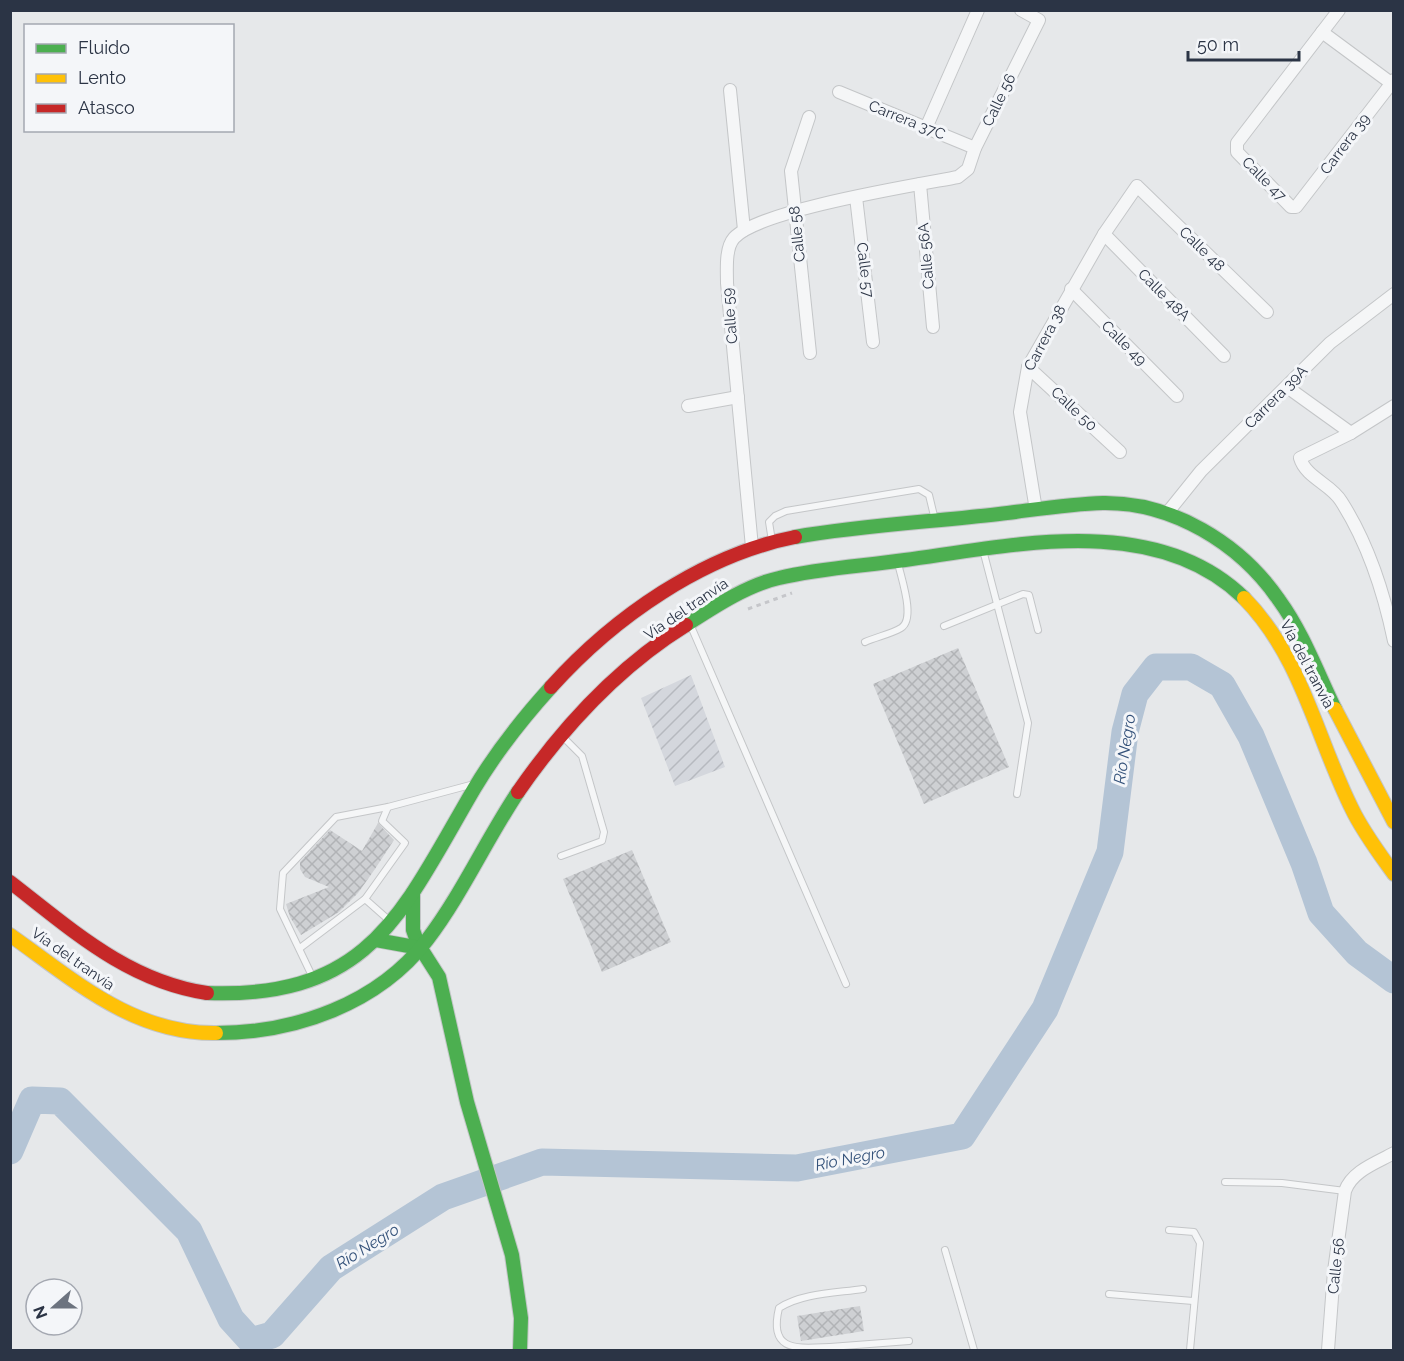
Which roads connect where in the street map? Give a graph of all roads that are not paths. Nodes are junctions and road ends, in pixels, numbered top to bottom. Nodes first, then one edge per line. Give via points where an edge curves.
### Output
1 (978, 10) edge
2 (1021, 10) edge
3 (1339, 10) edge
4 (1322, 32) junction
5 (1392, 82) edge
6 (730, 90) dead end
7 (839, 92) dead end
8 (809, 117) dead end
9 (926, 128) junction
10 (975, 148) junction
11 (920, 184) junction
12 (1137, 186) joint
13 (855, 197) junction
14 (1296, 207) joint
15 (794, 211) junction
16 (744, 230) junction
17 (1104, 234) junction
18 (1071, 290) junction
19 (1392, 299) edge
20 (1267, 312) dead end
21 (933, 327) dead end
22 (873, 342) dead end
23 (810, 353) dead end
24 (1224, 356) dead end
25 (1028, 367) junction
26 (1287, 387) junction
27 (1177, 396) dead end
28 (738, 397) junction
29 (688, 406) dead end
30 (1394, 406) edge
31 (1351, 433) junction
32 (1120, 452) dead end
33 (1036, 510) junction
34 (1168, 512) junction
35 (935, 521) junction
36 (772, 542) junction
37 (752, 547) junction
38 (983, 550) junction
39 (897, 561) junction
40 (998, 603) junction
41 (690, 623) junction
42 (944, 626) dead end
43 (1038, 630) dead end
44 (1394, 641) edge
45 (865, 642) dead end
46 (561, 736) junction
47 (477, 783) junction
48 (1017, 794) dead end
49 (388, 807) junction
50 (1394, 822) edge
51 (561, 856) dead end
52 (1394, 874) edge
53 (10, 882) edge
54 (413, 893) junction
55 (365, 899) junction
56 (392, 922) junction
57 (10, 935) edge
58 (376, 940) junction
59 (300, 948) junction
60 (420, 948) junction
61 (313, 978) junction
62 (846, 984) dead end
63 (1394, 1153) edge
64 (1225, 1182) dead end
65 (1346, 1187) junction
66 (1169, 1230) dead end
67 (945, 1250) dead end
68 (863, 1289) dead end
69 (1109, 1294) dead end
70 (1193, 1301) junction
71 (909, 1341) dead end
72 (830, 1349) edge
73 (520, 1350) edge
74 (974, 1350) edge
75 (1190, 1350) edge
76 (1328, 1350) edge

1 - 9 street
2 - 10 street, Calle 56 via 1039,20
3 - 4 street
4 - 5 street
4 - 14 street, Calle 47 via 1236,146 1237,152 1291,207
5 - 14 street, Carrera 39
6 - 16 street
7 - 9 street, Carrera 37C
8 - 15 street, Calle 58 via 791,171
9 - 10 street, Carrera 37C
10 - 11 street, Calle 56 via 968,169 958,177
11 - 13 street
11 - 21 street, Calle 56A
12 - 17 street, Carrera 38
12 - 20 street, Calle 48
13 - 15 street
13 - 22 street, Calle 57
15 - 16 street
15 - 23 street, Calle 58
16 - 28 street, Calle 59 via 733,240 727,283
17 - 18 street, Carrera 38
17 - 24 street, Calle 48A
18 - 25 street, Carrera 38
18 - 27 street, Calle 49
19 - 26 street, Carrera 39A via 1330,343
25 - 32 street, Calle 50
25 - 33 street, Carrera 38 via 1020,412
26 - 31 street
26 - 34 street, Carrera 39A via 1200,471
28 - 29 street
28 - 37 street, Calle 59
30 - 31 street
31 - 44 street via 1300,458 1303,467 1340,499 1362,539
33 - 34 main road, Vía del tranvía via 1124,504
33 - 35 main road, Vía del tranvía
34 - 50 main road, Vía del tranvía via 1202,530 1256,572 1286,610 1371,785
35 - 36 main road, Vía del tranvía
35 - 36 lane via 929,495 919,489 786,512 769,522
36 - 37 main road, Vía del tranvía
37 - 47 main road, Vía del tranvía via 692,577 612,633 542,697
38 - 39 main road, Vía del tranvía
38 - 40 lane
38 - 52 main road, Vía del tranvía via 1037,544 1132,546 1175,555 1218,578 1245,599 1268,624 1285,652 1309,698 1352,808
39 - 41 main road, Vía del tranvía via 778,578 743,591
39 - 45 lane via 909,614 907,623
40 - 42 lane
40 - 43 lane via 1023,594 1029,596
40 - 48 lane via 1028,723
41 - 46 main road, Vía del tranvía via 629,669
41 - 62 lane
46 - 51 lane via 582,756 604,838
46 - 60 main road, Vía del tranvía via 520,788 452,905
47 - 49 lane
47 - 54 main road, Vía del tranvía
49 - 55 lane via 382,821 405,843
49 - 59 lane via 336,817 283,873 280,909
53 - 61 main road, Vía del tranvía via 117,962 174,987 231,995 264,992
54 - 56 main road, Vía del tranvía
54 - 60 main road via 412,924
55 - 56 lane
55 - 59 lane
56 - 58 main road, Vía del tranvía
57 - 60 main road, Vía del tranvía via 82,988 118,1009 173,1029 214,1033 283,1026 348,1004 402,968
58 - 60 main road
58 - 61 main road, Vía del tranvía via 347,961
59 - 61 lane
60 - 73 main road via 439,974 460,1077 507,1234 520,1302
63 - 65 street via 1359,1173
64 - 65 lane
65 - 76 street, Calle 56
66 - 70 lane via 1194,1232 1198,1236
67 - 74 lane
68 - 72 lane via 802,1298 779,1308 780,1339 785,1345
69 - 70 lane
70 - 75 lane
71 - 72 lane

